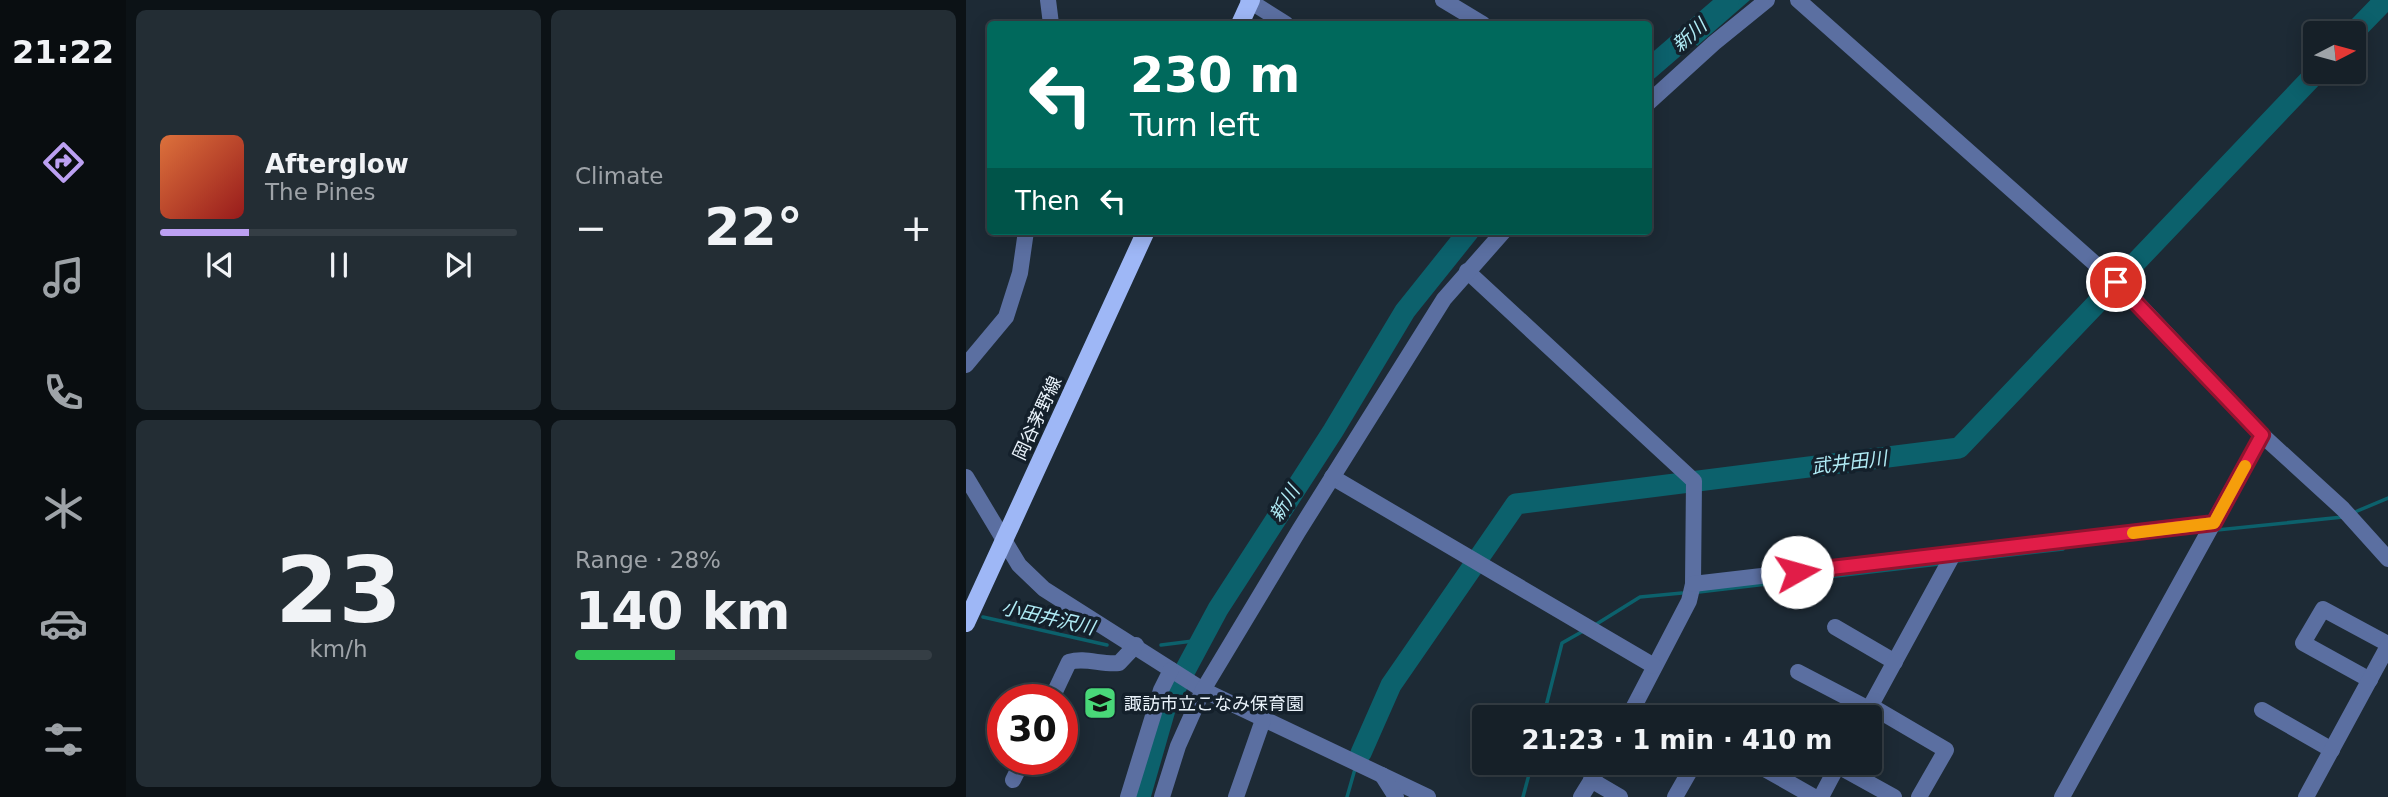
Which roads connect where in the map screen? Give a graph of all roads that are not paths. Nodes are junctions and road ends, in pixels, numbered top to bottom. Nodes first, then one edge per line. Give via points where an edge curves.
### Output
1 (1048, 0) edge
2 (1443, 0) edge
3 (1767, 0) edge
4 (1798, 0) edge
5 (1250, 1) edge
6 (1051, 21) edge
7 (1241, 21) edge
8 (1281, 21) edge
9 (1478, 21) edge
10 (1652, 99) edge
11 (1025, 235) edge
12 (1144, 235) edge
13 (1500, 235) edge
14 (1467, 271) junction
15 (966, 365) edge
16 (2262, 435) junction
17 (966, 477) edge
18 (1332, 477) junction
19 (2214, 523) junction
20 (1004, 538) junction
21 (1954, 553) junction
22 (2388, 559) edge
23 (1693, 584) junction
24 (966, 623) edge
25 (1835, 627) dead end
26 (1136, 645) junction
27 (2388, 645) edge
28 (1895, 662) junction
29 (1654, 666) junction
30 (1798, 672) dead end
31 (1178, 674) junction
32 (2370, 680) junction
33 (1059, 684) edge
34 (1203, 690) junction
35 (1634, 705) edge
36 (1857, 705) edge
37 (1871, 705) edge
38 (2262, 710) dead end
39 (1882, 718) edge
40 (1263, 720) junction
41 (2332, 750) junction
42 (1016, 775) edge
43 (1382, 775) junction
44 (1594, 775) edge
45 (1688, 775) edge
46 (1775, 775) edge
47 (1832, 775) edge
48 (1857, 775) edge
49 (1013, 780) dead end
50 (1591, 780) junction
51 (1128, 797) edge
52 (1162, 797) edge
53 (1236, 797) edge
54 (1396, 797) edge
55 (1428, 797) edge
56 (1581, 797) edge
57 (1620, 797) edge
58 (1675, 797) edge
59 (1814, 797) edge
60 (1821, 797) edge
61 (1894, 797) edge
62 (1919, 797) edge
63 (2062, 797) edge
64 (2306, 797) edge

1 - 6 street
2 - 9 street
3 - 10 street
4 - 16 street via 2122,287
5 - 7 main road
5 - 8 street
11 - 15 street via 1006,317
12 - 20 main road, 岡谷茅野線
13 - 14 street
14 - 18 street via 1444,299
14 - 23 street via 1695,486
16 - 19 street
16 - 22 street via 2343,509
17 - 20 street
18 - 29 street
18 - 34 street
19 - 21 street
19 - 63 street
20 - 24 main road, 岡谷茅野線
20 - 26 street via 1019,565 1044,589
21 - 23 street
21 - 28 street
23 - 29 street via 1689,601
25 - 28 street
26 - 31 street
26 - 33 street via 1119,663 1069,662
27 - 32 street
27 - 32 street via 2323,609 2303,643
28 - 37 street
29 - 35 street
30 - 36 street
31 - 34 street
31 - 51 street via 1161,690
32 - 41 street
34 - 40 street
34 - 52 street
38 - 41 street
39 - 62 street via 1946,750
40 - 43 street
40 - 53 street
41 - 64 street
42 - 49 street
43 - 54 street
43 - 55 street
44 - 50 street
45 - 58 street
46 - 59 street
47 - 60 street
48 - 61 street
50 - 56 street
50 - 57 street

